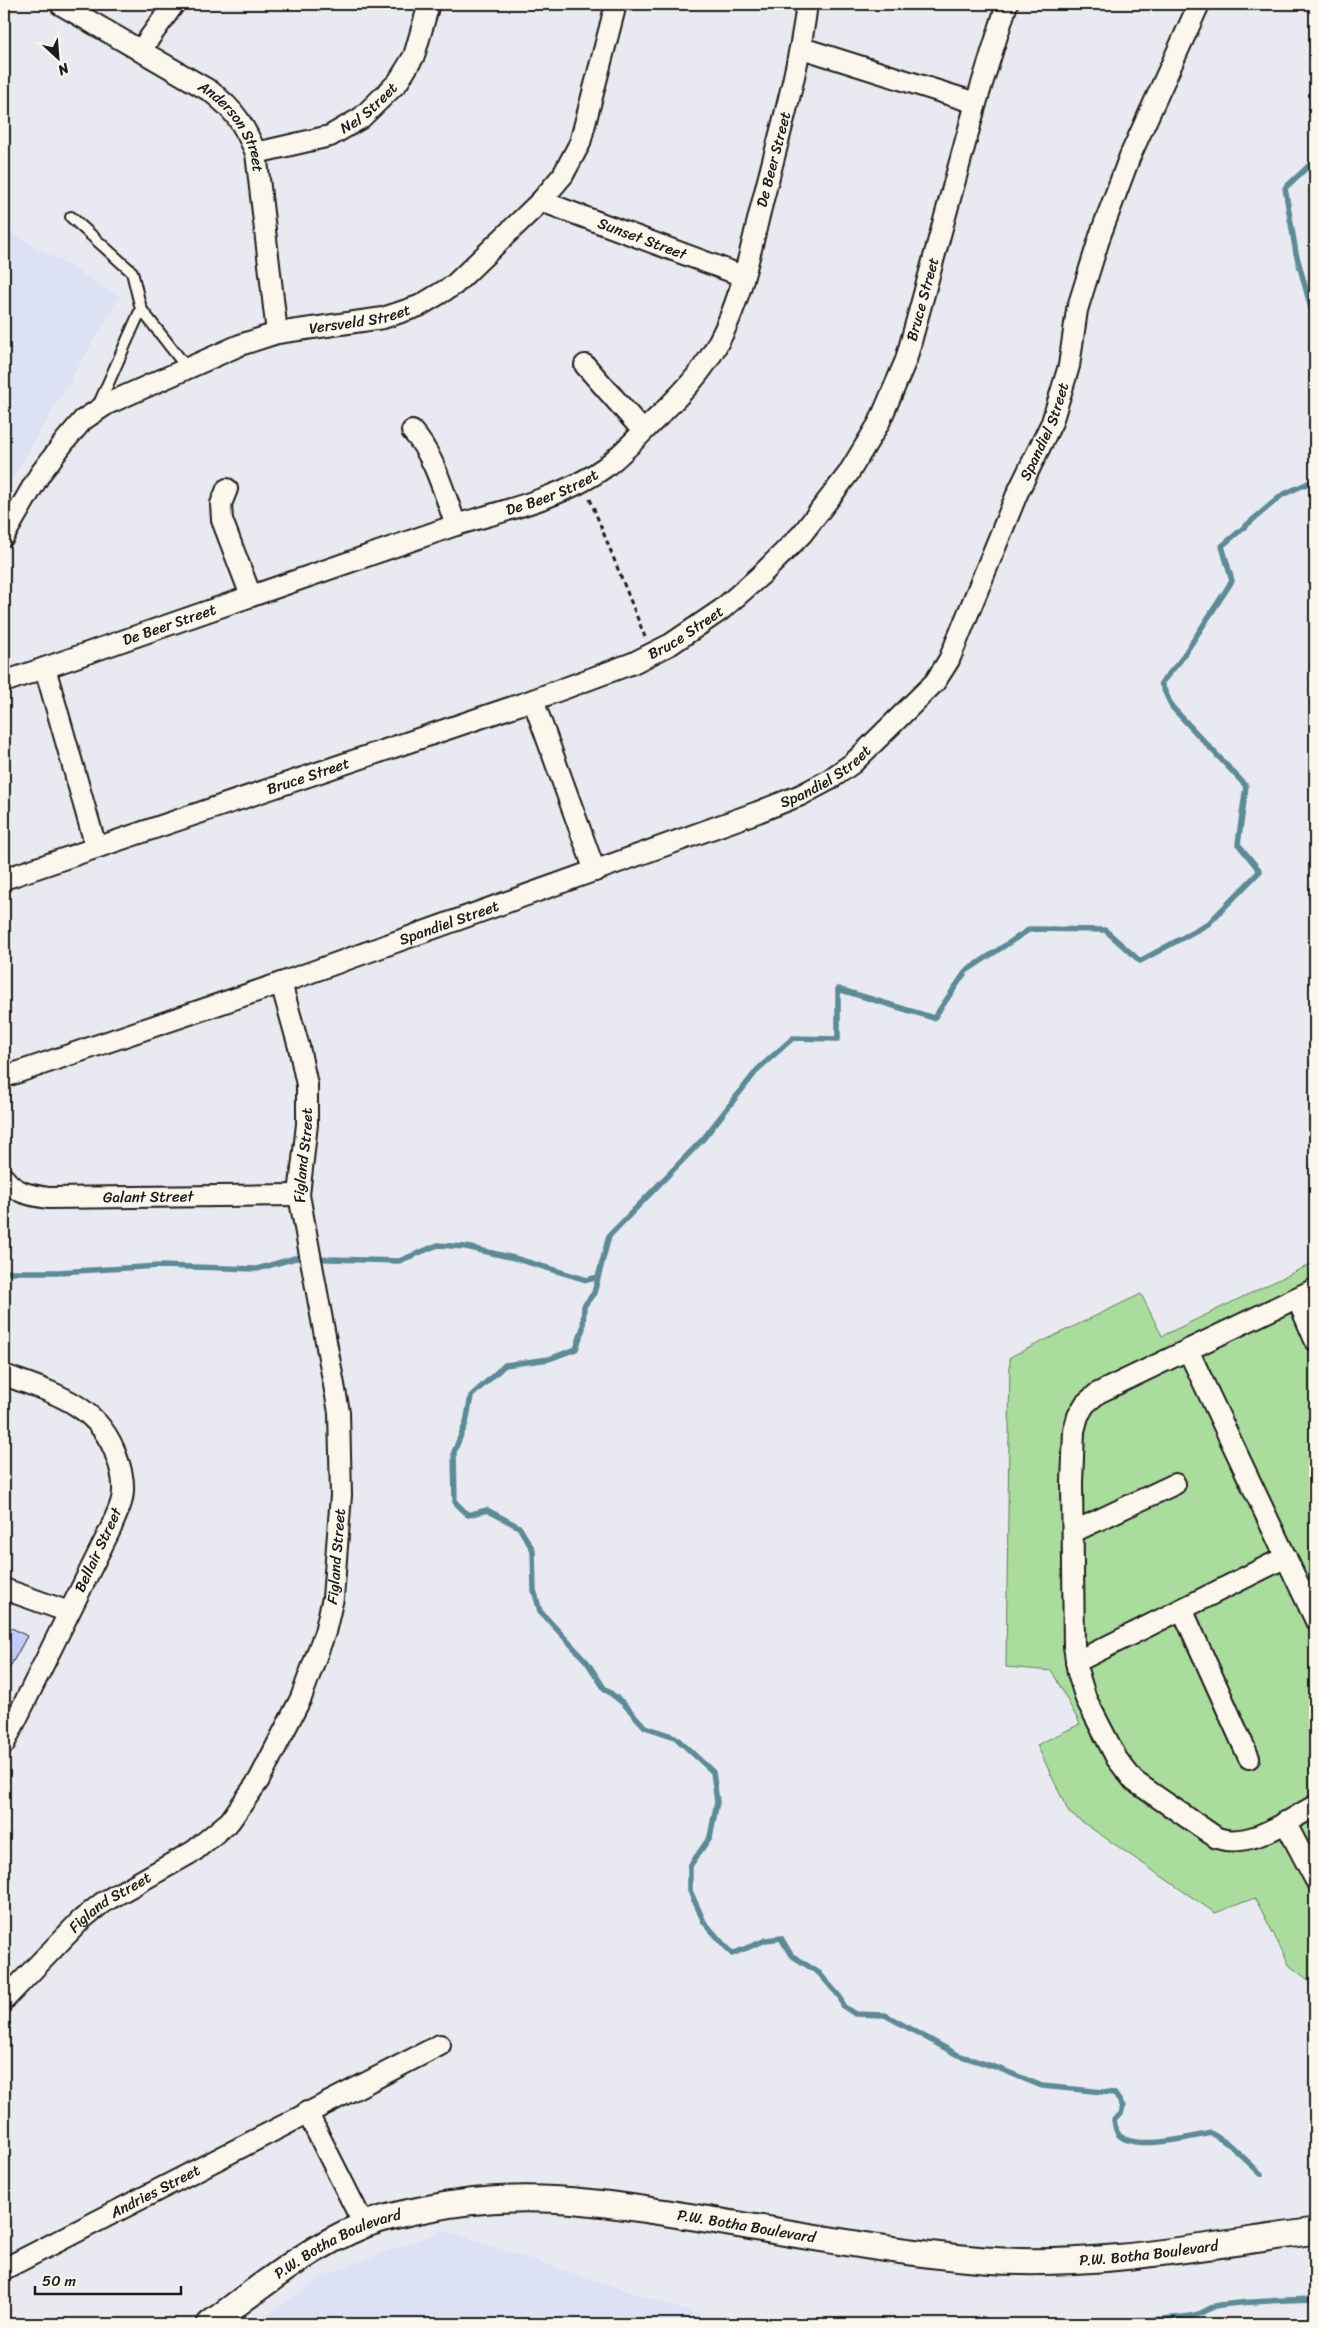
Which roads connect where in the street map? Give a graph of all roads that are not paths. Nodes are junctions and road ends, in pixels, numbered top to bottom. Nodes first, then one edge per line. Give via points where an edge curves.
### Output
1 (60, 4) edge
2 (174, 4) edge
3 (429, 4) edge
4 (616, 4) edge
5 (807, 4) edge
6 (1007, 4) edge
7 (1199, 4) edge
8 (802, 48) junction
9 (140, 52) junction
10 (976, 103) junction
11 (256, 153) junction
12 (541, 201) junction
13 (71, 217) dead end
14 (743, 276) junction
15 (141, 309) junction
16 (277, 334) junction
17 (584, 365) dead end
18 (186, 368) junction
19 (96, 411) junction
20 (412, 431) dead end
21 (643, 431) junction
22 (227, 489) dead end
23 (456, 525) junction
24 (4, 536) edge
25 (251, 596) junction
26 (45, 668) junction
27 (4, 682) edge
28 (532, 700) junction
29 (96, 847) junction
30 (596, 871) junction
31 (4, 879) edge
32 (281, 983) junction
33 (4, 1077) edge
34 (4, 1178) edge
35 (299, 1195) junction
36 (1315, 1289) edge
37 (1297, 1298) junction
38 (1315, 1340) edge
39 (1188, 1350) junction
40 (4, 1376) edge
41 (1174, 1484) dead end
42 (1073, 1532) junction
43 (1286, 1557) junction
44 (4, 1589) edge
45 (1182, 1609) junction
46 (69, 1612) junction
47 (1315, 1619) edge
48 (1076, 1662) junction
49 (4, 1744) edge
50 (1249, 1758) dead end
51 (1315, 1806) edge
52 (1285, 1822) junction
53 (1315, 1879) edge
54 (4, 2000) edge
55 (440, 2045) dead end
56 (307, 2112) junction
57 (364, 2225) junction
58 (1315, 2231) edge
59 (4, 2269) edge
60 (210, 2324) edge

1 - 9 street, Anderson Street
2 - 9 street
3 - 11 street, Nel Street via 414,56 398,82 361,118 330,136
4 - 12 street, Versveld Street via 580,142 563,175
5 - 8 street, De Beer Street
6 - 10 street, Bruce Street
7 - 30 street, Spandiel Street via 1130,156 1101,233 1077,310 1069,366 1052,422 1017,494 944,670 853,762 829,780 758,812
8 - 10 street
8 - 14 street, De Beer Street
9 - 11 street, Anderson Street via 210,91 228,105 244,125
10 - 28 street, Bruce Street via 906,360 878,423 848,474 802,534 721,610 652,654
11 - 16 street, Anderson Street
12 - 14 street, Sunset Street
12 - 16 street, Versveld Street via 454,285 419,306 383,318
13 - 15 lane via 132,272
14 - 21 street, De Beer Street via 718,344 678,397
15 - 18 lane
15 - 19 lane
16 - 18 street, Versveld Street via 240,344
17 - 21 street
18 - 19 street, Versveld Street
19 - 24 street, Versveld Street via 83,420 40,474
20 - 23 street via 430,458
21 - 23 street, De Beer Street via 603,468 583,481
22 - 25 street via 221,504 222,520
23 - 25 street, De Beer Street
25 - 26 street, De Beer Street
26 - 27 street, De Beer Street
26 - 29 street
28 - 29 street, Bruce Street
28 - 30 street
29 - 31 street, Bruce Street
30 - 32 street, Spandiel Street
32 - 33 street, Spandiel Street
32 - 35 street, Figland Street via 307,1086 307,1124
34 - 35 street, Galant Street via 23,1194 48,1198
35 - 54 street, Figland Street via 339,1412 341,1450 333,1598 315,1665 276,1748 230,1821 194,1850 88,1914
36 - 37 street
37 - 38 street
37 - 39 street
39 - 42 street via 1098,1393 1082,1410 1074,1431
39 - 43 street
40 - 46 street, Bellair Street via 71,1402 92,1415 108,1435 123,1476 122,1499 111,1528
41 - 42 street
42 - 48 street
43 - 45 street
43 - 47 street
44 - 46 street
45 - 48 street
45 - 50 street
46 - 49 street, Bellair Street
48 - 52 street via 1086,1699 1117,1759 1134,1781 1217,1838 1227,1841 1254,1837
51 - 52 street
52 - 53 street
55 - 56 street, Andries Street
56 - 57 street
56 - 59 street, Andries Street
57 - 58 street, P.W. Botha Boulevard via 468,2200 560,2198 982,2260 1040,2262 1108,2260
57 - 60 street, P.W. Botha Boulevard via 292,2263

